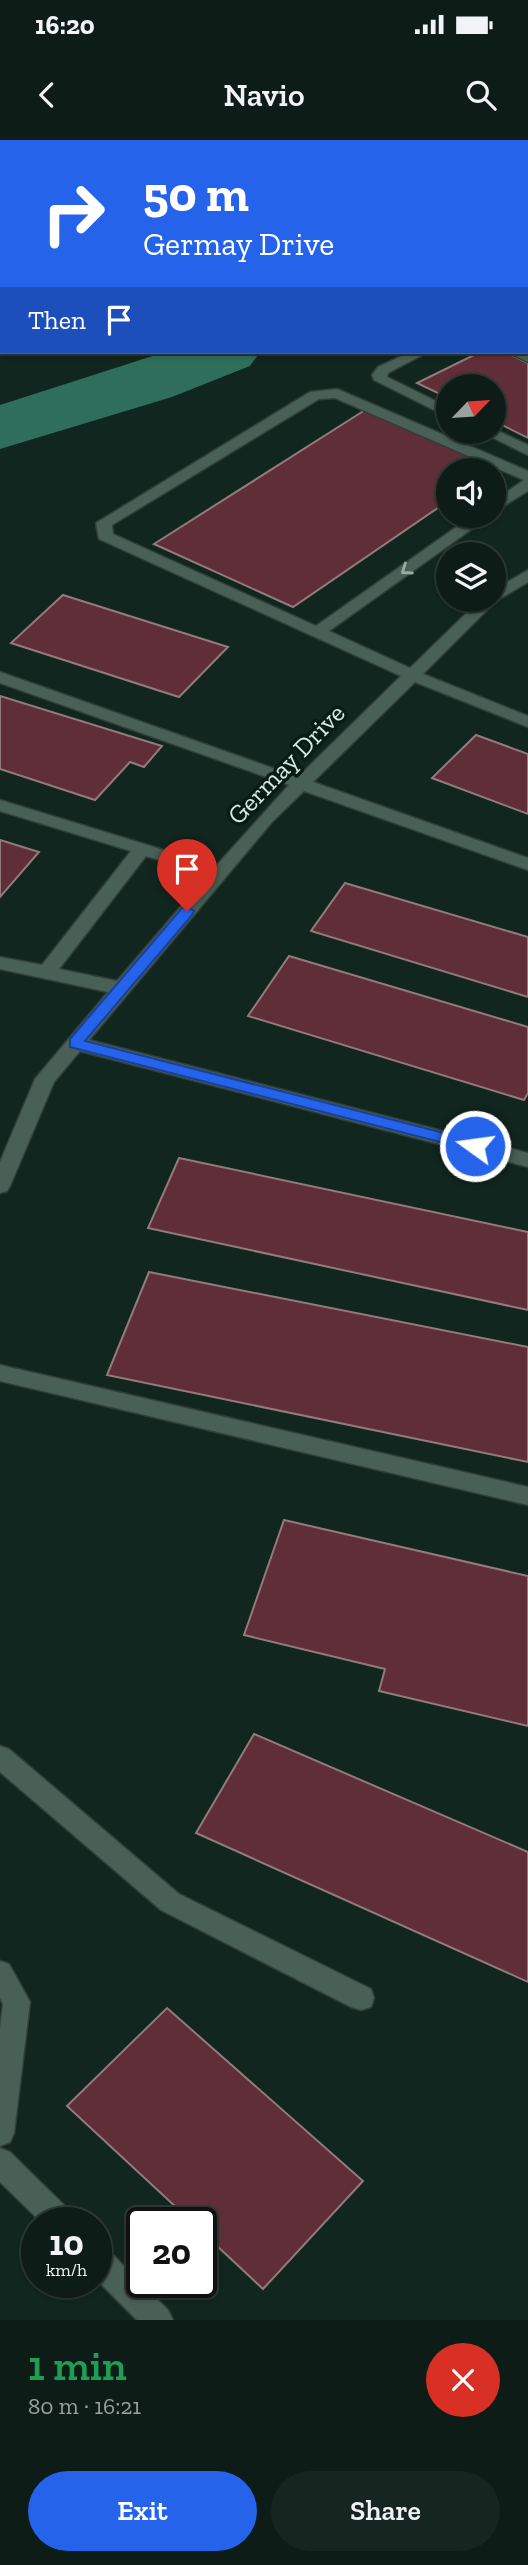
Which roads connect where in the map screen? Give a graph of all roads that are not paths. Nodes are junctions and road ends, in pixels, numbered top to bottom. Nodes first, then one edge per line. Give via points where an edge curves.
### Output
1 (417, 354) edge
2 (436, 407) edge
3 (506, 441) edge
4 (528, 452) edge
5 (528, 477) edge
6 (528, 484) edge
7 (506, 500) edge
8 (465, 528) edge
9 (528, 575) edge
10 (506, 589) edge
11 (476, 612) edge
12 (318, 632) junction
13 (412, 675) junction
14 (0, 677) edge
15 (528, 722) edge
16 (302, 783) junction
17 (0, 805) edge
18 (142, 849) junction
19 (528, 864) edge
20 (220, 873) junction
21 (0, 963) edge
22 (46, 972) junction
23 (121, 988) junction
24 (75, 1043) junction
25 (528, 1160) edge
26 (0, 1186) edge
27 (0, 1373) edge
28 (528, 1496) edge
29 (0, 1757) edge
30 (0, 1973) edge
31 (362, 1998) dead end
32 (0, 2133) edge
33 (0, 2162) edge
34 (46, 2207) edge
35 (112, 2274) edge
36 (158, 2320) edge

1 - 2 street via 379,375
3 - 4 street
5 - 12 street via 337,393 315,395 104,523 105,536
6 - 7 street
8 -> 12 street
9 - 10 street
11 - 13 street, Germay Drive
12 - 13 street
13 - 15 street
13 - 16 street, Germay Drive
14 - 16 street
16 - 19 street
16 - 20 street, Germay Drive
17 - 18 street
18 - 20 street
18 - 22 street
20 - 23 street, Germay Drive
21 - 22 street
22 - 23 street
23 - 24 street, Germay Drive
24 - 25 street
24 - 26 street, Germay Drive via 45,1079
27 - 28 street
29 - 31 street via 170,1902
30 - 32 street via 17,2002
33 - 34 street
35 - 36 street

